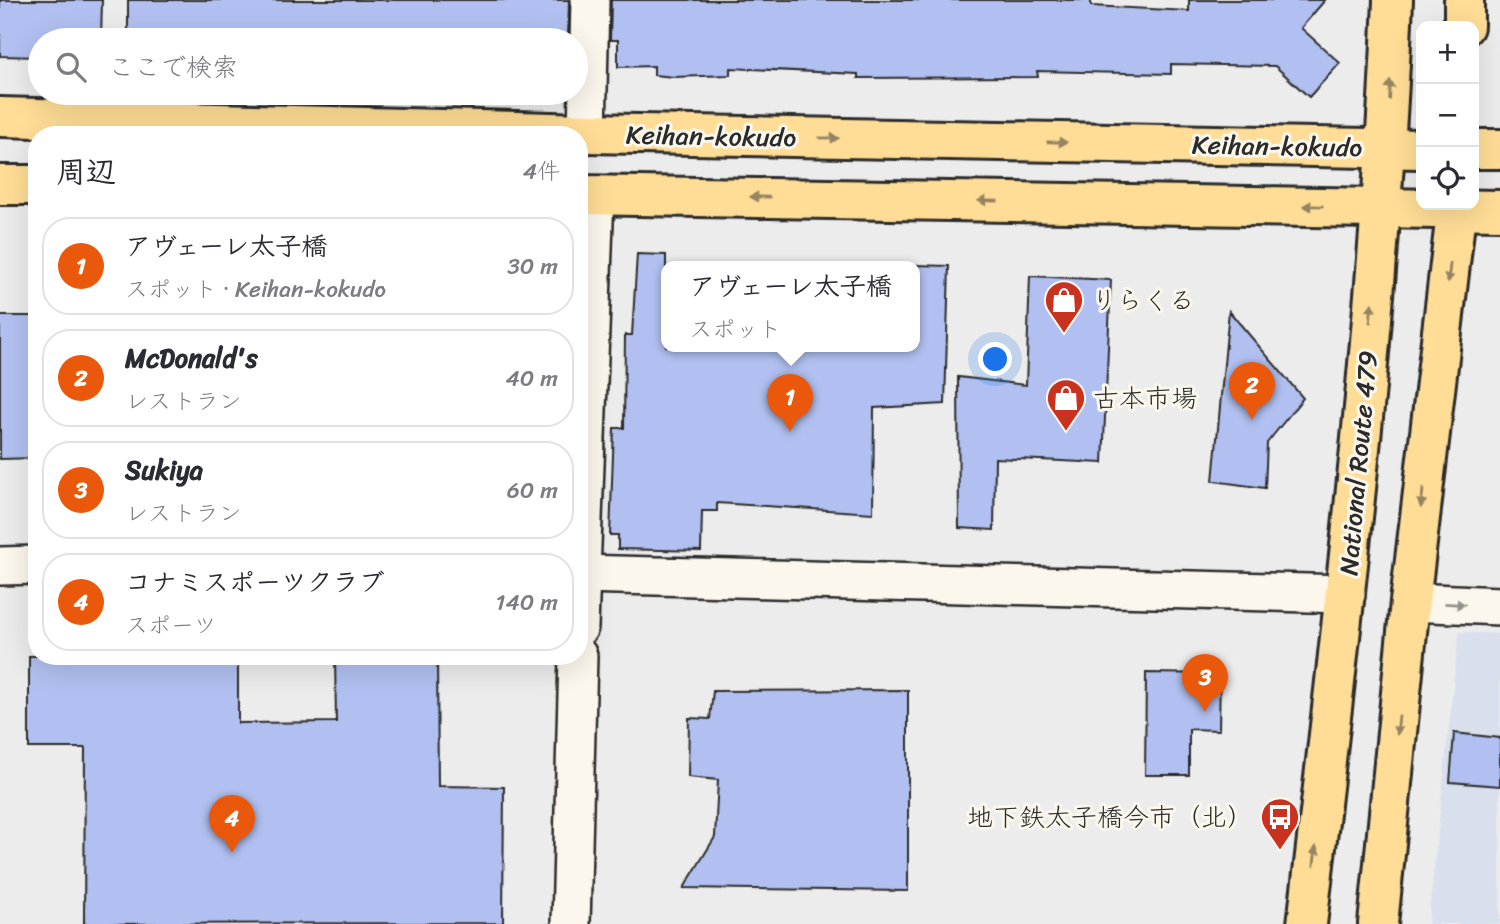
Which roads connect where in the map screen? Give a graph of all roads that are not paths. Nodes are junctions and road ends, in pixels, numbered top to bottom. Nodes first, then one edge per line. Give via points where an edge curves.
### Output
1 (590, 0) edge
2 (1393, 0) edge
3 (1464, 0) edge
4 (1464, 21) edge
5 (588, 89) edge
6 (588, 105) edge
7 (0, 117) edge
8 (330, 126) edge
9 (587, 126) edge
10 (588, 133) edge
11 (1404, 149) edge
12 (1479, 149) edge
13 (1500, 149) edge
14 (0, 185) edge
15 (28, 185) edge
16 (588, 195) edge
17 (1382, 207) junction
18 (1416, 207) edge
19 (1479, 209) edge
20 (1456, 210) edge
21 (1500, 210) edge
22 (28, 565) edge
23 (0, 566) edge
24 (588, 574) edge
25 (1346, 594) junction
26 (1410, 602) junction
27 (1500, 606) edge
28 (578, 665) edge
29 (571, 924) edge
30 (1307, 924) edge
31 (1378, 924) edge

1 - 5 street
11 -> 2 highway, National Route 479
3 - 4 highway
6 - 9 street
7 - 8 highway, Keihan-kokudo
10 -> 11 highway, Keihan-kokudo
11 - 17 highway, National Route 479
12 - 13 highway
14 - 15 highway
17 -> 16 highway
17 - 18 highway
25 -> 17 highway, National Route 479
19 - 21 highway
20 -> 26 highway
22 - 23 street
24 - 25 street
30 -> 25 highway, National Route 479
26 -> 27 street
26 -> 31 highway
28 - 29 street

